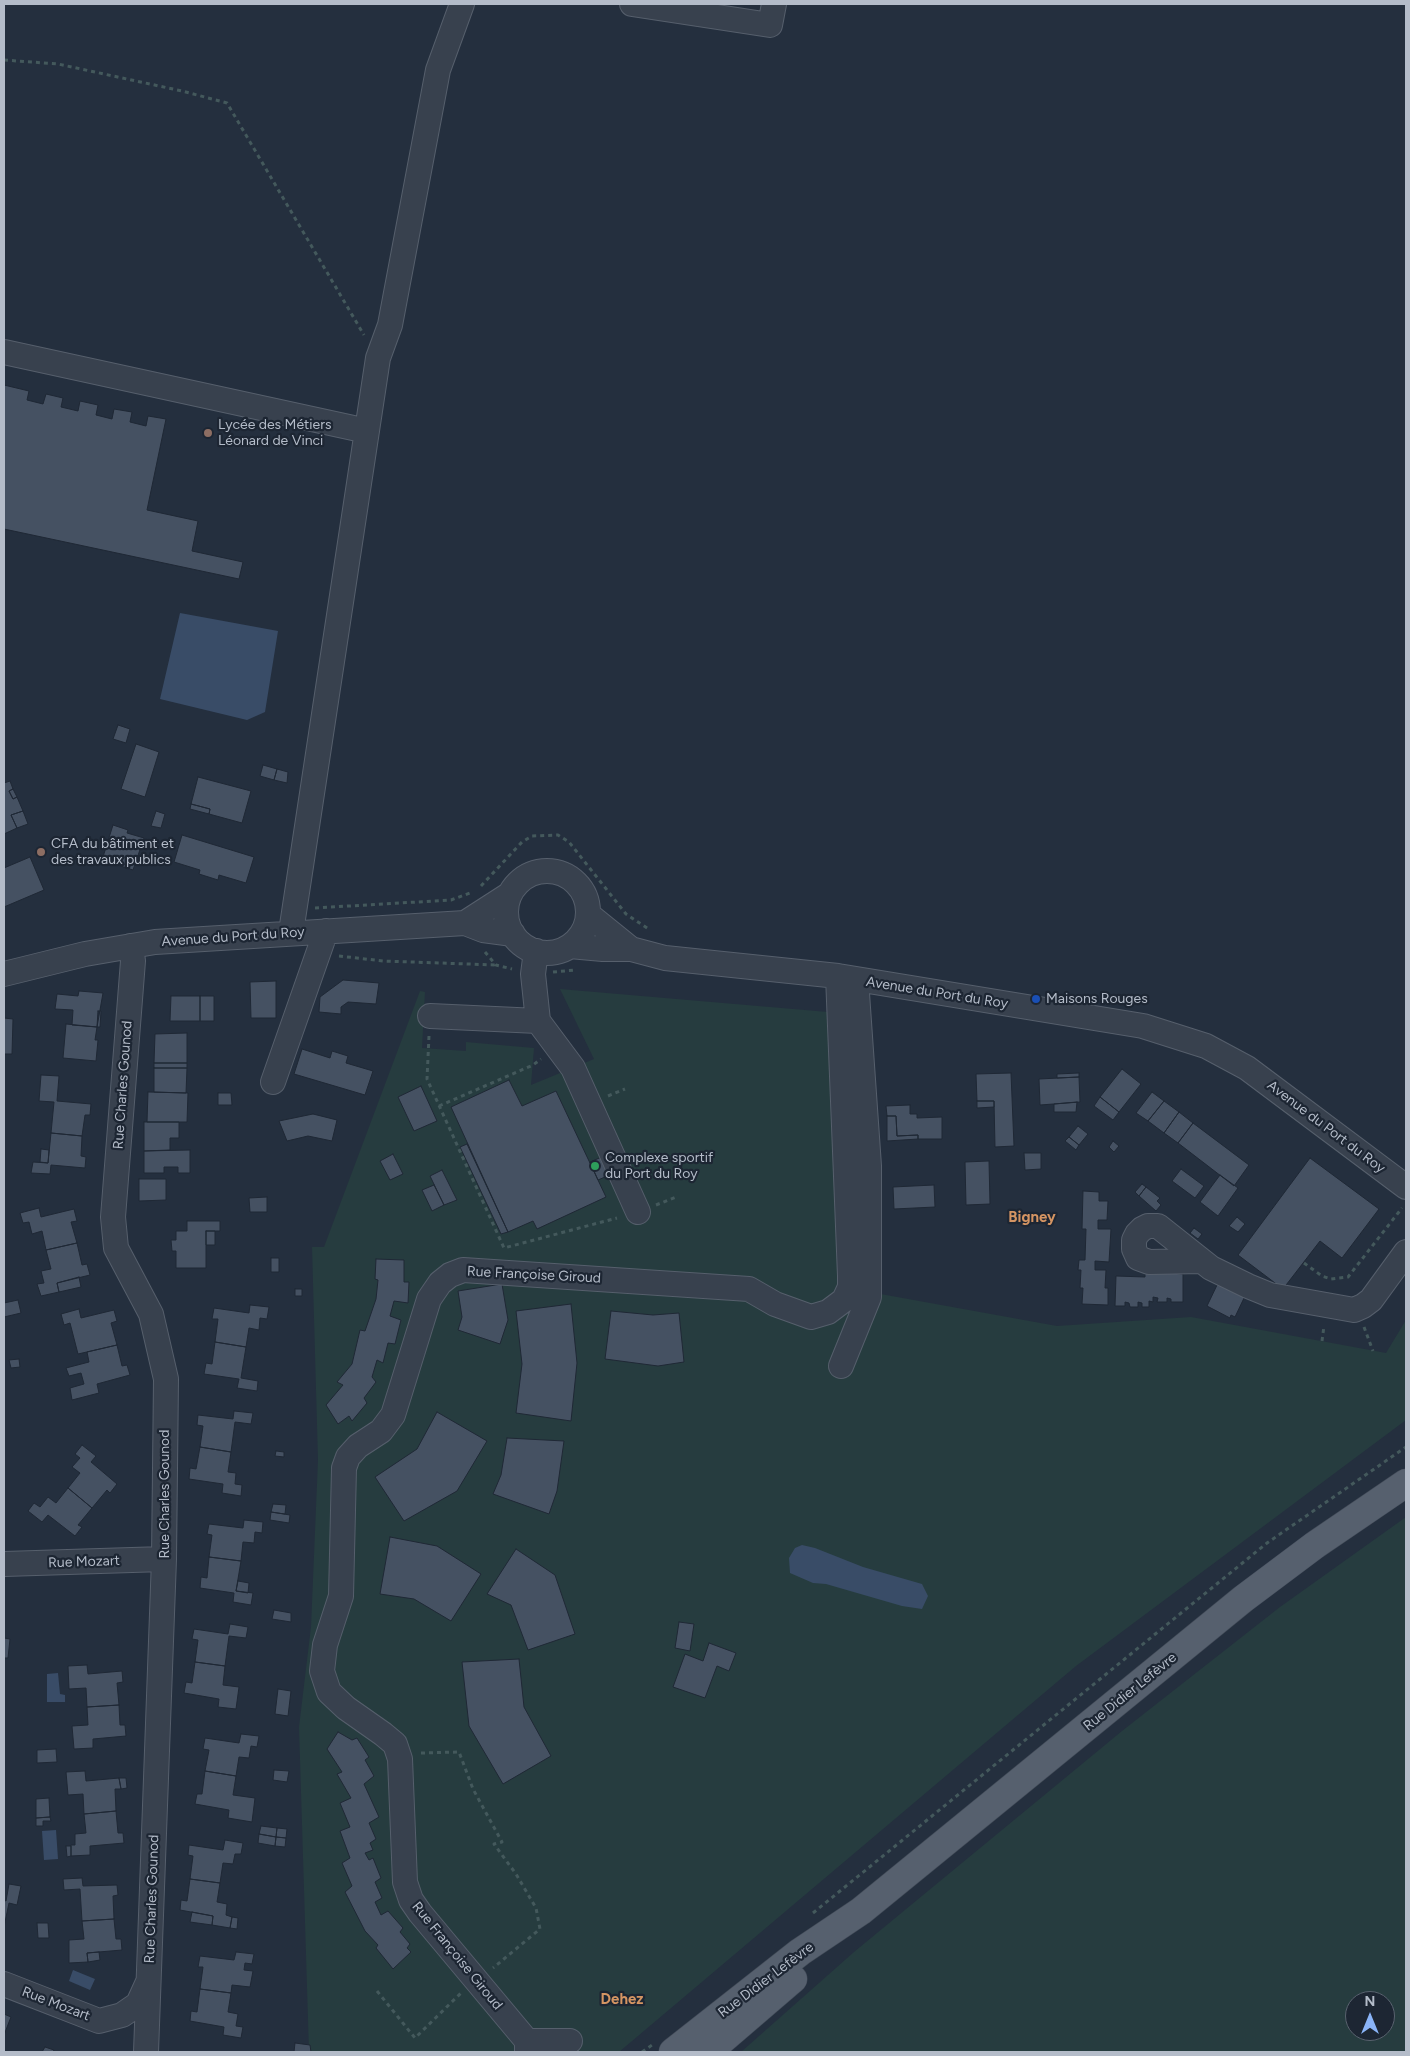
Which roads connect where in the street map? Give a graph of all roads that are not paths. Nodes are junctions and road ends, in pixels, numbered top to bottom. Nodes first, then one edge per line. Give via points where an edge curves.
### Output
1 (462, 4) edge
2 (632, 4) edge
3 (774, 4) edge
4 (684, 8) edge
5 (4, 352) edge
6 (367, 431) junction
7 (510, 894) junction
8 (588, 915) junction
9 (465, 923) junction
10 (326, 930) junction
11 (291, 932) junction
12 (513, 934) junction
13 (131, 946) junction
14 (570, 946) junction
15 (631, 949) junction
16 (536, 951) junction
17 (4, 974) edge
18 (847, 978) junction
19 (430, 1016) road end
20 (538, 1021) junction
21 (273, 1082) dead end
22 (1406, 1188) edge
23 (638, 1212) road end
24 (1406, 1252) edge
25 (1202, 1261) dead end
26 (841, 1366) dead end
27 (1406, 1482) edge
28 (164, 1559) junction
29 (4, 1564) edge
30 (861, 1911) junction
31 (148, 1980) junction
32 (4, 1984) edge
33 (753, 1989) junction
34 (570, 2041) dead end
35 (665, 2046) edge
36 (527, 2047) edge
37 (146, 2052) edge
38 (689, 2052) edge
39 (708, 2052) edge

1 - 6 street via 438,70 390,325 378,358
2 - 4 street
3 - 4 street via 770,25
5 - 6 street
6 - 11 street
7 - 8 street, Avenue du Port du Roy via 530,874 558,872 581,888 587,901
7 - 9 street, Avenue du Port du Roy
7 - 12 street via 506,907
8 - 14 street via 585,929
8 - 15 street, Avenue du Port du Roy
9 - 10 street, Avenue du Port du Roy
9 - 12 street, Avenue du Port du Roy via 483,930
10 - 11 street, Avenue du Port du Roy
10 - 21 street
11 - 13 street, Avenue du Port du Roy
12 - 16 street via 523,945
13 - 17 street, Avenue du Port du Roy
13 - 28 street, Rue Charles Gounod via 133,961 113,1217 116,1248 150,1314 166,1379
14 - 15 street, Avenue du Port du Roy
14 - 16 street, Avenue du Port du Roy via 548,953
15 - 18 street, Avenue du Port du Roy via 665,958
16 - 20 street via 534,974
18 - 22 street, Avenue du Port du Roy via 1143,1026 1206,1046 1247,1068
18 - 26 street via 868,1166 869,1297
18 - 36 street, Rue Françoise Giroud via 850,1287 844,1300 828,1312 810,1317 775,1304 749,1289 464,1270 440,1283 429,1299 393,1415 381,1431 358,1446 348,1457 344,1468 341,1596 325,1645 322,1671 330,1692 395,1744 400,1759 405,1882 411,1900
19 - 20 street
20 - 23 street via 573,1068
24 - 25 street via 1371,1300 1354,1310 1270,1295
27 - 30 main road, Rue Didier Lefèvre via 1243,1599
28 - 29 street, Rue Mozart
28 - 31 street, Rue Charles Gounod
30 - 33 main road, Rue Didier Lefèvre
30 - 39 main road, Rue Didier Lefèvre via 809,1964
31 - 32 street, Rue Mozart via 138,2004 122,2015 99,2021
31 - 37 street, Rue Charles Gounod
33 - 35 main road, Rue Didier Lefèvre
33 - 38 street via 746,2005 738,2013
34 - 36 street

